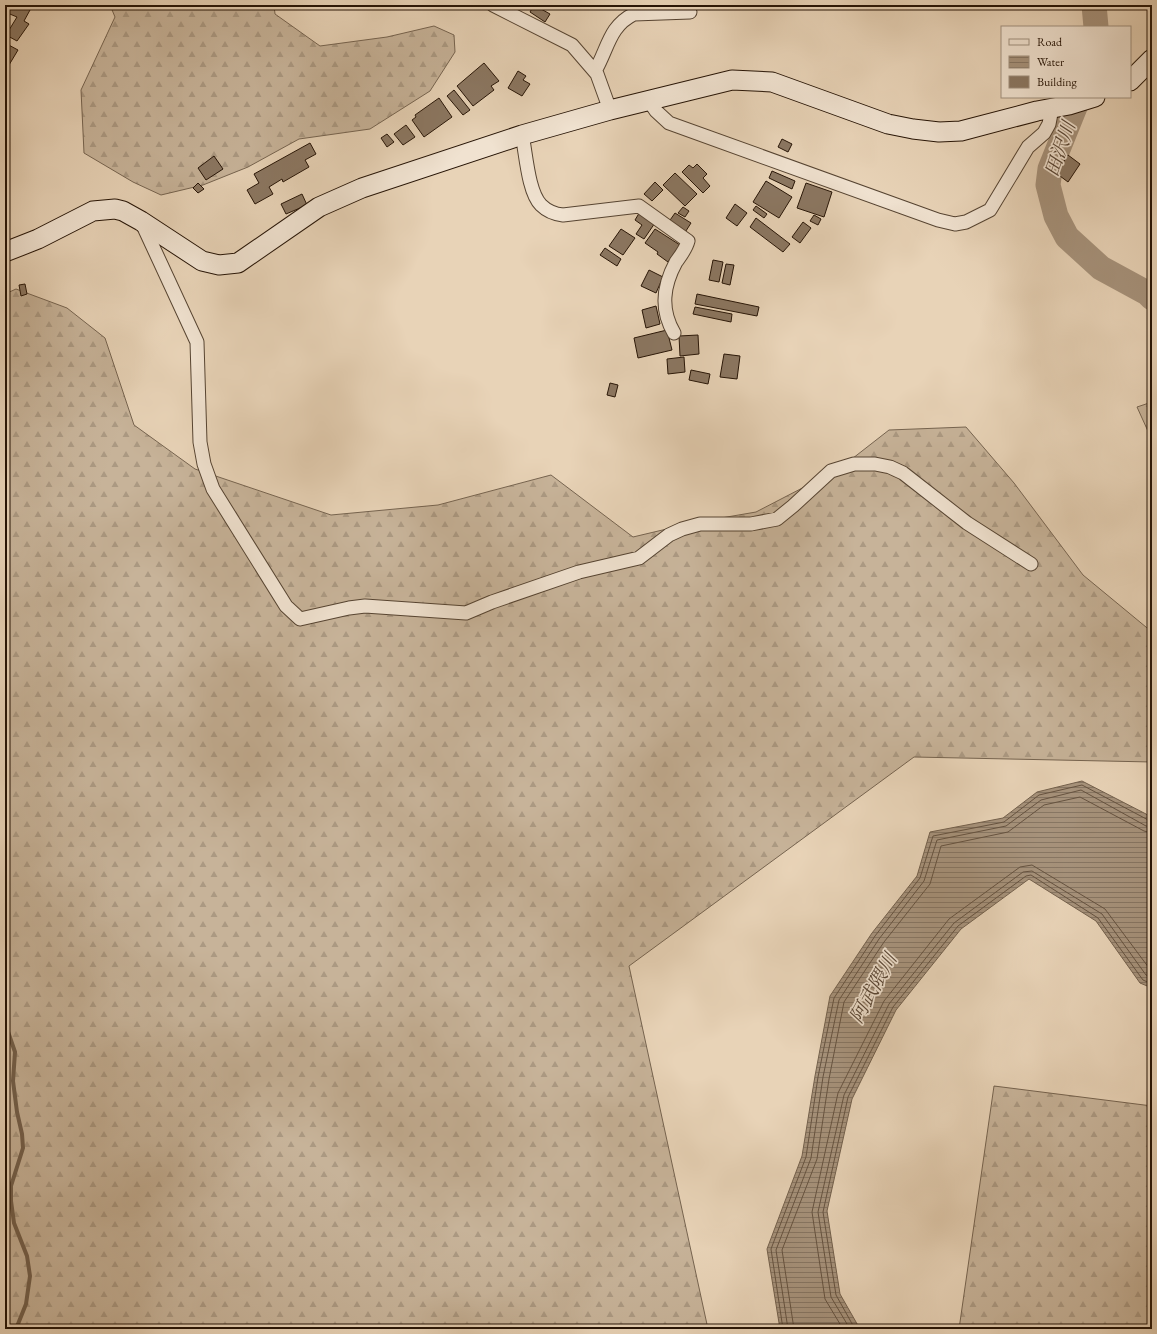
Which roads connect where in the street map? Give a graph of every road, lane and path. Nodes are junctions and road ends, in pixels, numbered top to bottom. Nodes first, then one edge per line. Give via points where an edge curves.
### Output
1 (493, 5) edge
2 (690, 12) dead end
3 (1152, 59) edge
4 (595, 71) junction
5 (1131, 80) edge
6 (1092, 98) edge
7 (649, 101) junction
8 (1061, 107) junction
9 (610, 110) junction
10 (522, 135) junction
11 (141, 221) junction
12 (5, 252) edge
13 (674, 333) dead end
14 (1031, 564) dead end

1 - 4 street via 572,44
2 - 4 street via 634,14 626,17 616,26
3 - 5 street
4 - 9 street via 607,96
6 - 8 street
7 - 8 street via 715,83 760,80 784,86 888,124 939,132 961,131
7 - 8 street via 669,123 930,217 956,224 974,220 990,210 1028,147 1044,133
7 - 9 street
9 - 10 street
10 - 11 street via 331,200 238,263 219,265 202,261
10 - 13 street via 534,194 540,204 553,214 639,206 688,241 667,282 664,296 664,309
11 - 12 street via 115,209 93,211 38,239
11 - 14 street via 197,342 200,442 204,464 213,489 286,606 300,619 365,606 466,613 579,572 639,558 669,535 682,529 700,524 751,524 777,519 831,471 854,464 875,464 903,473 968,523

